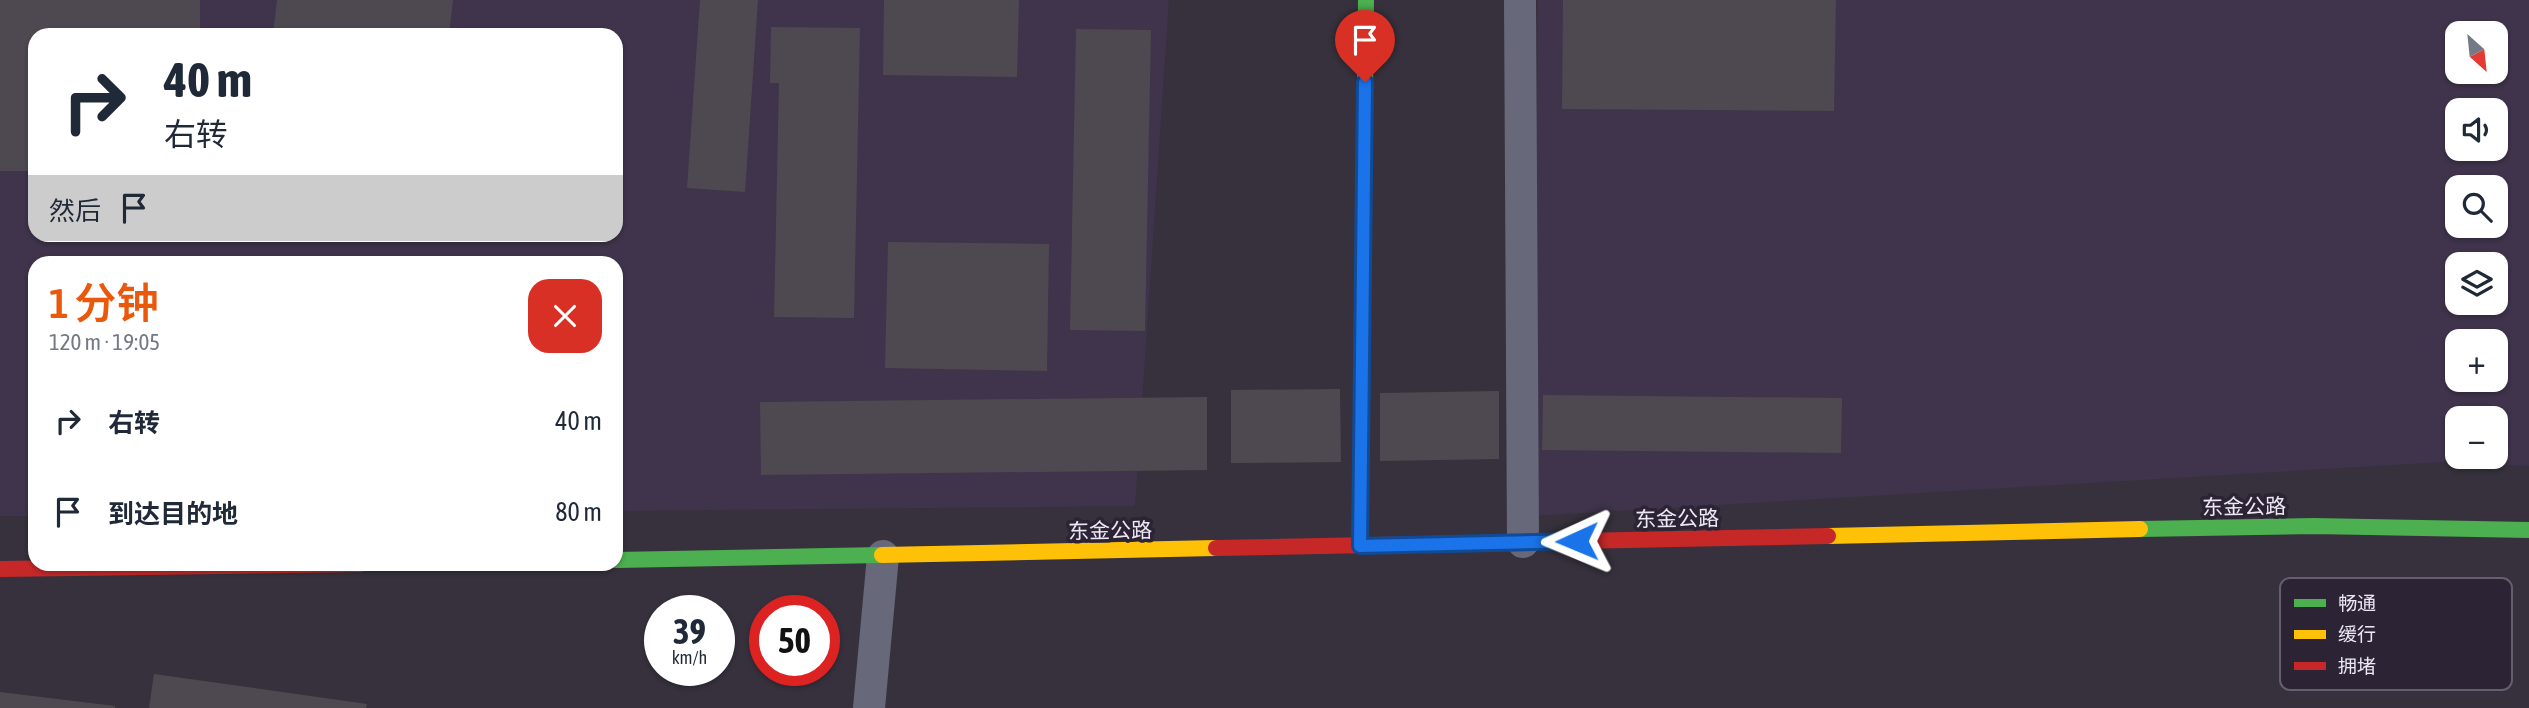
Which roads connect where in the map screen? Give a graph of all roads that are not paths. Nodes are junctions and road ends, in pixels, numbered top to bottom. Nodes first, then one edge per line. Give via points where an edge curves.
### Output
1 (1366, 0) edge
2 (1520, 0) edge
3 (2529, 530) edge
4 (1522, 542) junction
5 (1360, 546) junction
6 (883, 556) junction
7 (623, 560) edge
8 (0, 569) edge
9 (28, 569) edge
10 (869, 708) edge

1 - 5 main road
2 - 4 street
3 - 4 main road, 东金公路 via 2314,526
4 - 5 main road, 东金公路
5 - 6 main road, 东金公路
6 - 7 main road, 东金公路
6 - 10 street
8 - 9 main road

